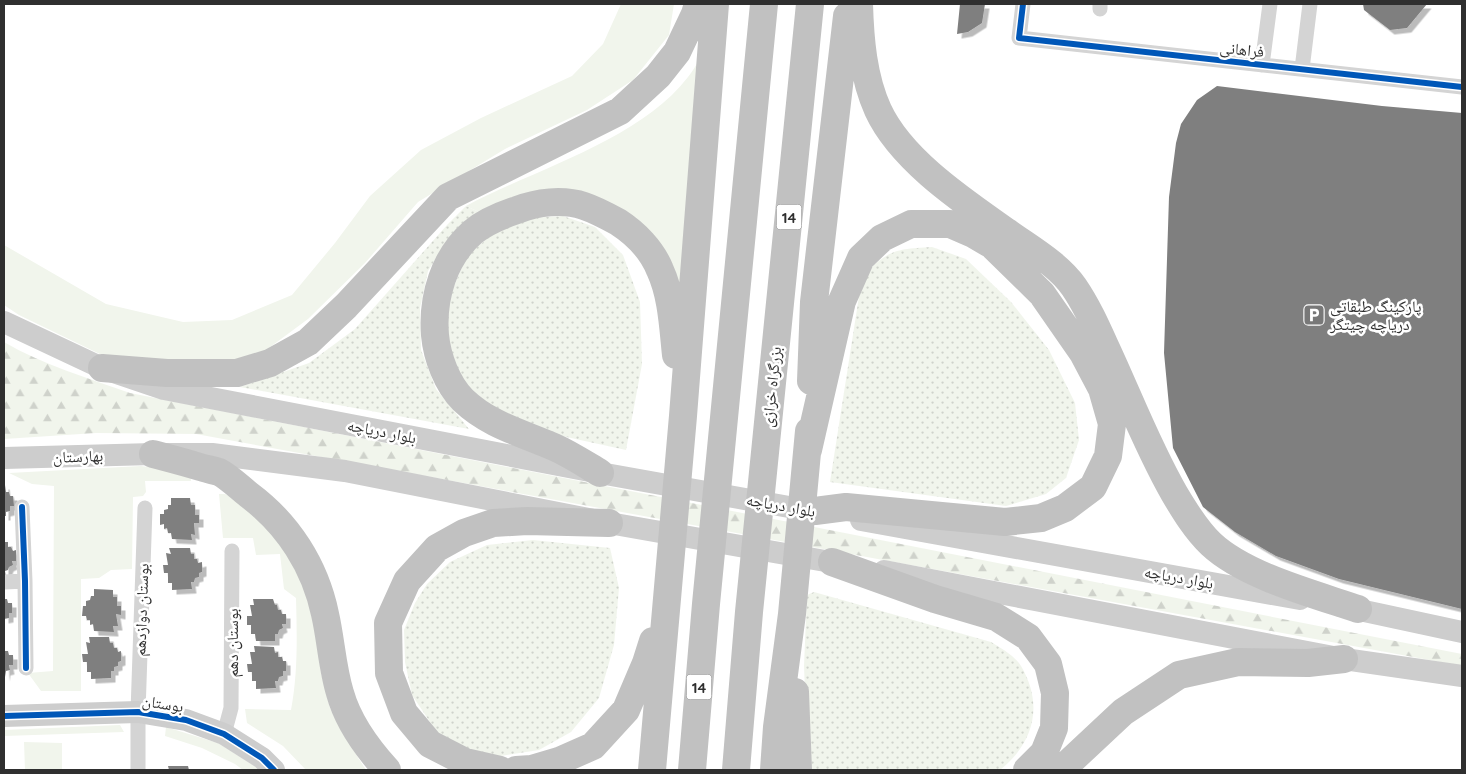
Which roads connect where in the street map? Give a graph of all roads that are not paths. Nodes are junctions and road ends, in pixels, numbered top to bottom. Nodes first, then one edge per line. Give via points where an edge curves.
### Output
1 (698, 4) edge
2 (715, 4) edge
3 (764, 4) edge
4 (810, 4) edge
5 (849, 4) edge
6 (859, 4) edge
7 (1023, 4) edge
8 (1270, 4) edge
9 (1310, 4) edge
10 (1262, 64) junction
11 (1302, 69) junction
12 (1462, 86) edge
13 (4, 322) edge
14 (102, 368) junction
15 (683, 416) junction
16 (808, 450) junction
17 (153, 454) junction
18 (4, 458) edge
19 (600, 473) junction
20 (22, 507) dead end
21 (145, 508) dead end
22 (815, 511) junction
23 (609, 523) junction
24 (232, 551) dead end
25 (832, 562) junction
26 (25, 581) junction
27 (4, 582) edge
28 (668, 597) junction
29 (1358, 609) junction
30 (792, 614) junction
31 (1462, 632) edge
32 (1344, 659) junction
33 (26, 668) dead end
34 (1462, 676) edge
35 (138, 712) junction
36 (4, 716) edge
37 (224, 734) junction
38 (138, 770) edge
39 (274, 770) edge
40 (387, 770) edge
41 (500, 770) edge
42 (516, 770) edge
43 (652, 770) edge
44 (692, 770) edge
45 (736, 770) edge
46 (774, 770) edge
47 (798, 770) edge
48 (1027, 770) edge
49 (1062, 770) edge

1 - 14 highway via 677,52 658,76 620,111 448,197 308,342 270,363 237,374
2 - 15 highway
3 - 44 highway, 14
4 - 45 highway, بزرگراه خرازی / 14
5 - 16 highway via 814,302
6 - 29 highway via 866,74 878,110 900,145 942,184 1052,264 1072,285 1088,310 1159,466 1185,512 1210,544 1240,565
7 - 10 street, فراهانی via 1019,38
8 - 10 street
9 - 11 street
10 - 11 street, فراهانی
11 - 12 street, فراهانی
13 - 14 main road, بلوار دریاچه
14 - 19 main road, بلوار دریاچه via 164,390
15 - 19 highway via 669,296 660,268 644,244 627,228 582,205 554,202 527,206 474,231 457,249 444,271 436,296 436,341 451,382 463,399 483,416 555,447
15 - 28 highway
16 - 22 highway via 842,301 861,258 882,238 911,224 950,224 973,234 992,245 1042,294 1084,353 1102,389 1112,424 1108,456 1093,487 1065,508 1041,518 1005,522 846,507
16 - 30 highway
17 - 18 main road, بهارستان
17 - 23 main road via 212,454 345,471
17 - 40 highway via 219,472 264,506 289,533 312,570 320,594 332,660 346,710 371,753
19 - 22 main road, بلوار دریاچه
20 - 26 street
21 - 35 street, بوستان دوازدهم
22 - 29 main road, بلوار دریاچه
23 - 25 main road
23 - 41 highway via 493,523 464,533 437,548 407,581 388,623 389,673 404,713 430,744 465,762
24 - 37 street, بوستان دهم via 231,708
25 - 32 main road
25 - 48 highway via 996,617 1028,637 1048,664 1055,693 1054,728 1044,753
26 - 27 street
26 - 33 street
28 - 42 highway via 626,710 594,746 532,770
28 - 43 highway
29 - 31 main road, بلوار دریاچه
30 - 46 highway
30 - 47 highway
32 - 34 main road
32 - 49 highway via 1308,663 1238,662 1179,675 1122,712
35 - 36 main road, بوستان
35 - 37 main road, بوستان via 186,720
35 - 38 street, بوستان دوازدهم
37 - 39 main road, بوستان via 262,758

